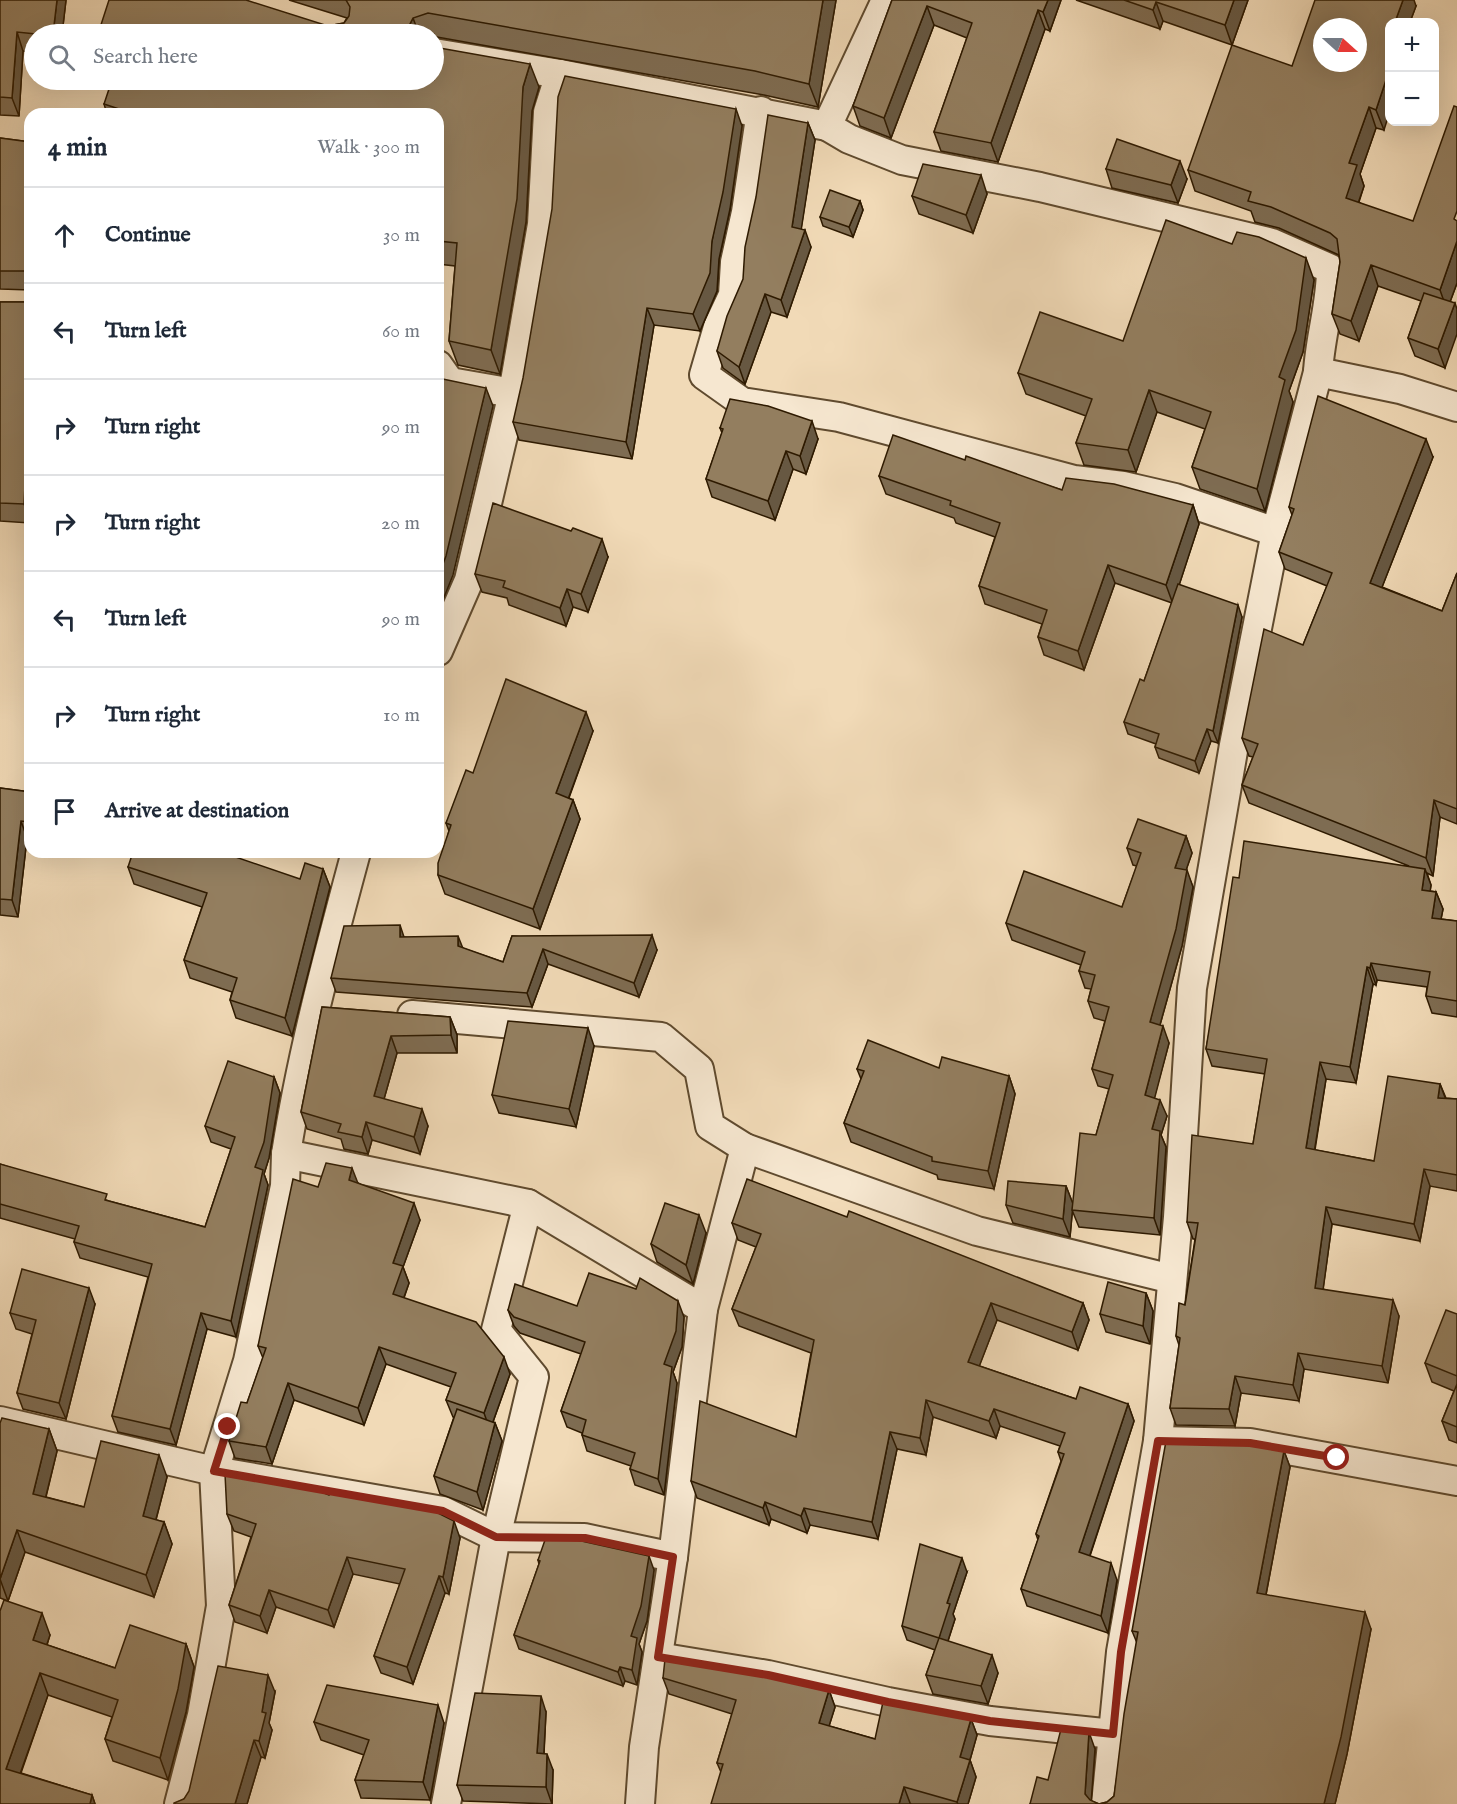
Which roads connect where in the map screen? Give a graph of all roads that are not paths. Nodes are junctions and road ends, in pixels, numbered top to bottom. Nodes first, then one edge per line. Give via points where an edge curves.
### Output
1 (886, 0) edge
2 (444, 55) edge
3 (560, 74) junction
4 (761, 111) junction
5 (827, 126) junction
6 (1318, 372) junction
7 (444, 374) edge
8 (513, 393) junction
9 (1457, 407) edge
10 (1276, 532) junction
11 (444, 638) edge
12 (355, 858) edge
13 (384, 1013) edge
14 (745, 1148) junction
15 (286, 1154) junction
16 (528, 1204) junction
17 (1172, 1279) junction
18 (703, 1309) junction
19 (0, 1421) edge
20 (1158, 1441) junction
21 (214, 1471) junction
22 (1457, 1481) edge
23 (496, 1537) junction
24 (673, 1557) junction
25 (658, 1657) junction
26 (1113, 1734) junction
27 (179, 1804) edge
28 (447, 1804) edge
29 (640, 1804) edge
30 (1106, 1804) edge

1 - 5 street
2 - 3 street
3 - 4 street
3 - 8 street via 548,112 542,224
4 - 5 street
4 - 10 street via 733,295 718,327 704,375 742,402 839,417 1074,480 1165,495
5 - 6 street via 902,160 1040,187 1272,243 1331,269 1331,294
6 - 9 street via 1400,389
6 - 10 street
7 - 8 street via 450,382
8 - 11 street via 470,580
10 - 17 street via 1192,987
12 - 15 street via 325,1008 297,1080
13 - 14 street via 661,1037 699,1069 710,1126
14 - 17 street via 977,1231
14 - 18 street
15 - 16 street
15 - 21 street via 285,1186 248,1361
16 - 18 street
16 - 23 street via 496,1330 534,1377
17 - 20 street
18 - 24 street
19 - 21 street
20 - 22 street via 1250,1443
20 - 26 street via 1121,1652
21 - 23 street via 443,1511
21 - 27 street via 221,1606 202,1715
23 - 24 street via 585,1538
23 - 28 street
24 - 25 street
25 - 26 street via 768,1675 990,1721
25 - 29 street
26 - 30 street

